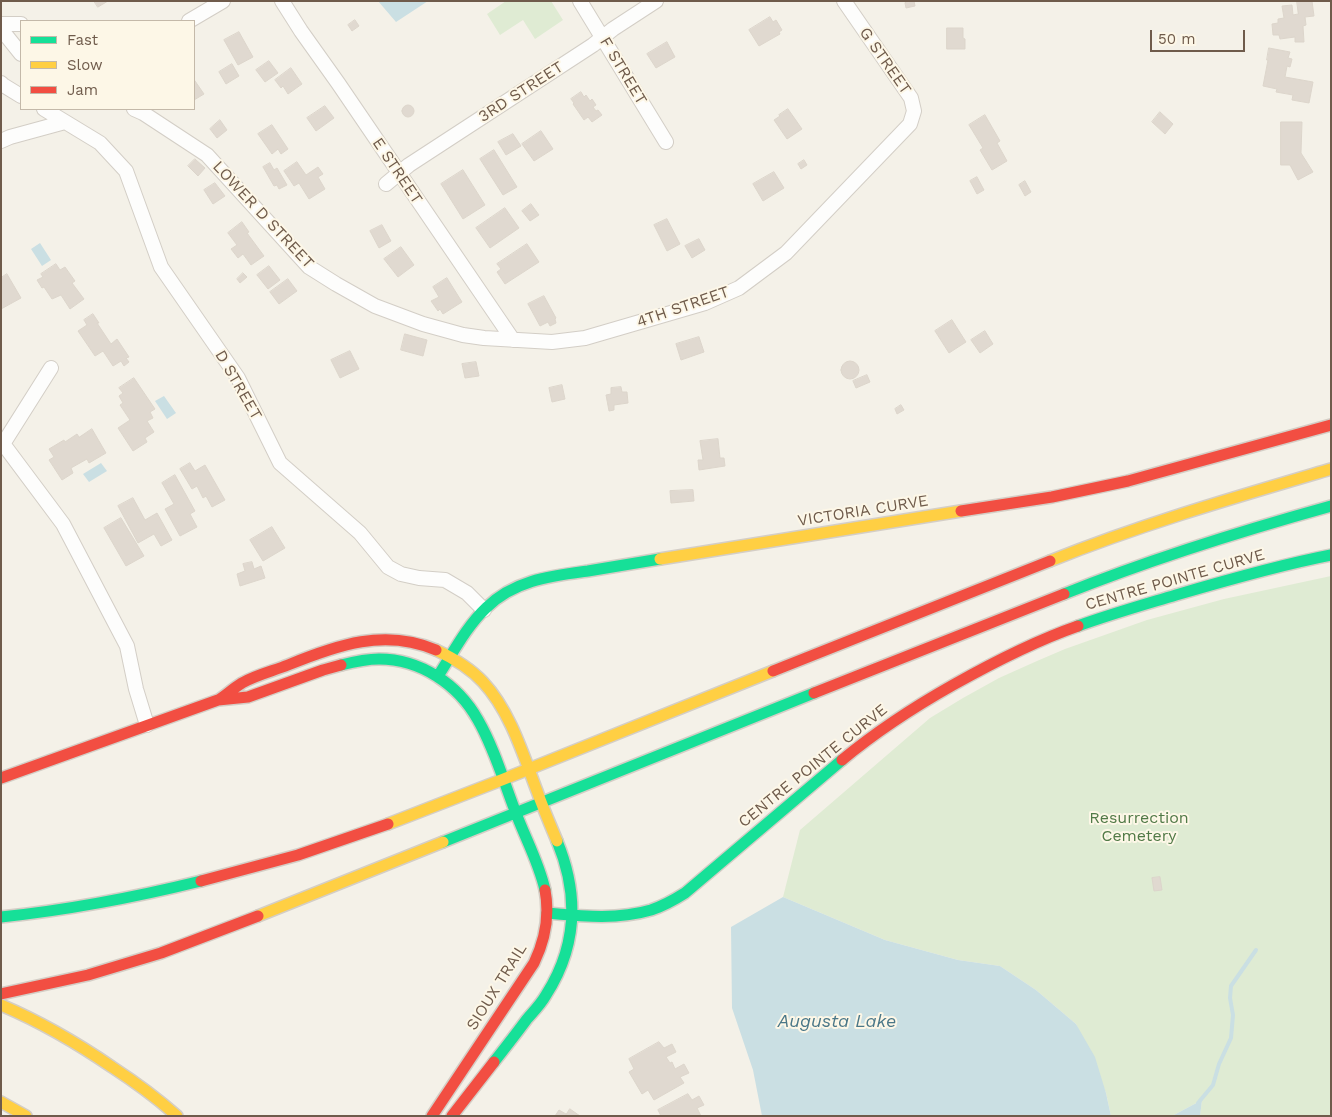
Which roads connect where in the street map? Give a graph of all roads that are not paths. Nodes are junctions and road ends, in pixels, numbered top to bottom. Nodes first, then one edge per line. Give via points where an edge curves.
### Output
1 (223, 1) edge
2 (282, 1) edge
3 (580, 1) edge
4 (656, 1) edge
5 (844, 1) edge
6 (191, 20) edge
7 (1, 24) edge
8 (20, 24) edge
9 (1, 29) edge
10 (603, 38) junction
11 (20, 53) edge
12 (1, 83) edge
13 (20, 95) edge
14 (46, 110) edge
15 (136, 110) edge
16 (65, 122) junction
17 (910, 124) joint
18 (1, 141) edge
19 (666, 142) dead end
20 (399, 174) junction
21 (386, 184) dead end
22 (513, 340) junction
23 (51, 368) dead end
24 (1331, 425) edge
25 (2, 443) edge
26 (1331, 469) edge
27 (1331, 506) edge
28 (1331, 555) edge
29 (484, 610) junction
30 (451, 657) junction
31 (438, 676) junction
32 (218, 700) junction
33 (147, 725) junction
34 (529, 769) junction
35 (1, 778) edge
36 (504, 779) junction
37 (541, 803) junction
38 (516, 814) junction
39 (547, 913) junction
40 (572, 915) junction
41 (1, 917) edge
42 (1, 994) edge
43 (1, 1005) edge
44 (1, 1102) edge
45 (26, 1116) edge
46 (177, 1116) edge
47 (432, 1116) edge
48 (452, 1116) edge

1 - 6 street
2 - 20 street, E STREET
3 - 10 street, F STREET
4 - 10 street, 3RD STREET
5 - 17 street, G STREET via 911,98 914,111
7 - 8 street
9 - 11 street
10 - 19 street, F STREET
10 - 20 street, 3RD STREET
12 - 13 street
14 - 16 street, D STREET
15 - 22 street, LOWER D STREET via 207,155 309,266 336,284 375,306 423,324 463,335
16 - 18 street
16 - 29 street, D STREET via 100,143 126,171 161,267 238,378 280,463 360,532 388,567 401,574 445,580 467,593
17 - 22 street, 4TH STREET via 786,253 739,288 705,303 585,338 552,342
20 - 21 street, 3RD STREET
20 - 22 street, E STREET
23 - 25 street
24 - 29 main road, VICTORIA CURVE via 1128,481 1052,497 541,578 509,590
25 - 33 street via 63,524 127,646
26 - 34 main road via 1202,506 1102,540
27 - 37 main road via 1100,579
28 - 40 main road, CENTRE POINTE CURVE via 1152,601 1081,624 1003,657 938,693 874,735 676,899 630,916
29 - 30 main road, VICTORIA CURVE via 470,625
30 - 31 main road, VICTORIA CURVE
30 - 32 main road via 434,648 408,641 359,641 329,648 244,682
30 - 34 main road via 474,673 497,700
31 - 32 main road, SIOUX TRAIL via 396,660 371,659 341,665 250,697
31 - 36 main road, SIOUX TRAIL via 472,708
32 - 33 main road
33 - 35 main road
34 - 36 main road
34 - 37 main road
36 - 38 main road, SIOUX TRAIL
36 - 41 main road via 348,838 258,866 153,892
37 - 38 main road
37 - 40 main road via 567,870
38 - 39 main road, SIOUX TRAIL via 544,884
38 - 42 main road via 161,953 69,980
39 - 40 main road, CENTRE POINTE CURVE
39 - 47 main road, SIOUX TRAIL via 540,951 530,971
40 - 48 main road via 572,932 553,984
43 - 46 main road via 78,1045 139,1085
44 - 45 main road

